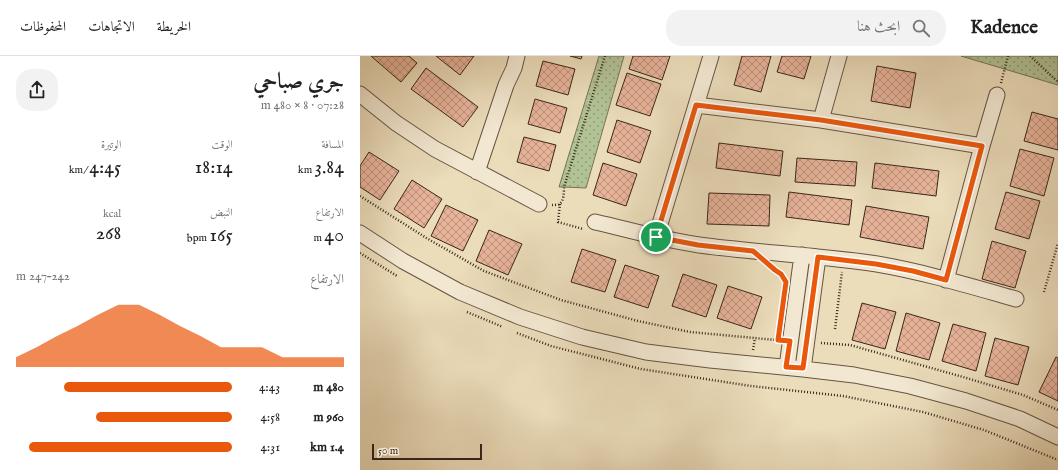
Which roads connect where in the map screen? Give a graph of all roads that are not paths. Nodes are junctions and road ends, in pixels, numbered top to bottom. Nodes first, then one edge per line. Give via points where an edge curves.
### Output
1 (508, 56) edge
2 (517, 56) edge
3 (711, 56) edge
4 (839, 56) edge
5 (506, 85) junction
6 (360, 94) edge
7 (998, 95) road end
8 (696, 105) junction
9 (821, 120) junction
10 (982, 146) junction
11 (477, 172) junction
12 (539, 204) road end
13 (595, 222) road end
14 (360, 233) edge
15 (656, 237) junction
16 (802, 255) junction
17 (818, 257) junction
18 (946, 280) junction
19 (1016, 299) dead end
20 (786, 367) junction
21 (803, 368) junction
22 (1058, 437) edge

1 - 5 street
2 - 5 street
3 - 8 street
4 - 9 street
5 - 11 street
6 - 11 street via 435,149
7 - 10 street
8 - 9 street
8 - 15 street
9 - 10 street
10 - 18 street
11 - 12 street
13 - 15 street
14 - 20 street via 402,261 460,292 520,317 582,337 646,352
15 - 16 street via 698,245
16 - 17 street
16 - 20 street
17 - 18 street via 876,264
17 - 21 street
18 - 19 street
20 - 21 street
21 - 22 street via 903,384 945,395 1020,419

